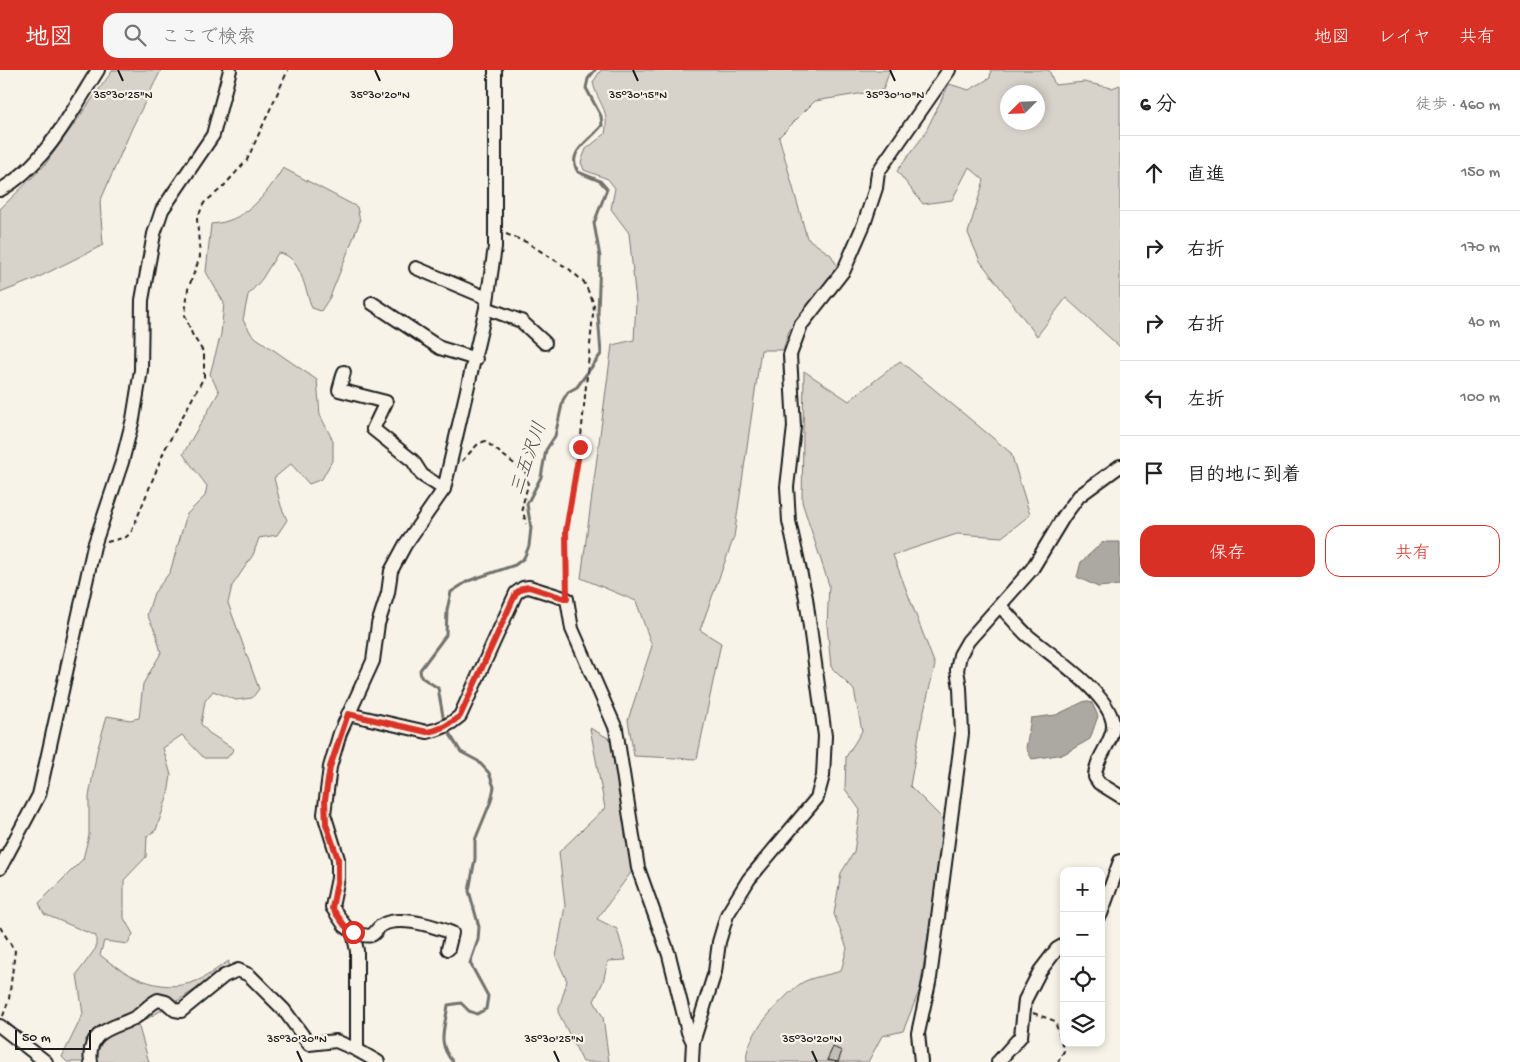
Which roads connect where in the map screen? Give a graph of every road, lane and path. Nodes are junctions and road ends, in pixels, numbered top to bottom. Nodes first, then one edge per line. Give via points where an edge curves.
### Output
1 (98, 70) edge
2 (230, 70) edge
3 (288, 70) edge
4 (495, 70) edge
5 (949, 70) edge
6 (0, 190) edge
7 (495, 229) junction
8 (416, 268) dead end
9 (372, 303) dead end
10 (487, 303) junction
11 (545, 344) dead end
12 (476, 359) junction
13 (344, 372) dead end
14 (1120, 466) edge
15 (449, 471) junction
16 (444, 489) junction
17 (526, 524) dead end
18 (95, 542) junction
19 (567, 599) junction
20 (1001, 607) junction
21 (348, 714) junction
22 (1120, 796) edge
23 (1120, 861) edge
24 (0, 868) edge
25 (1102, 912) edge
26 (0, 926) edge
27 (353, 932) junction
28 (1060, 948) edge
29 (448, 949) dead end
30 (1023, 1007) junction
31 (0, 1020) edge
32 (0, 1026) edge
33 (693, 1042) junction
34 (357, 1050) junction
35 (46, 1062) edge
36 (91, 1062) edge
37 (378, 1062) edge
38 (692, 1062) edge
39 (921, 1062) edge
40 (998, 1062) edge
41 (1058, 1062) edge

1 - 6 street via 55,139 17,178
2 - 18 street via 213,135 162,210 154,234 142,300 141,370 133,420
3 - 18 path via 247,160 222,188 204,202 197,220 200,258 188,289 185,314 192,334 204,352 204,377 165,449 131,533 126,537
4 - 7 street
5 - 33 street via 878,172 864,224 844,270 801,325 792,348 794,427 787,487 789,521 806,598 822,716 824,776 816,798 750,879 727,915 715,972
7 - 10 street via 495,260
7 - 19 path via 526,242 569,269 584,282 594,304 580,447 566,531
8 - 10 street
9 - 12 street via 440,348
10 - 11 street via 521,321
10 - 12 street
12 - 15 street
13 - 16 street via 339,390 386,402 373,429 413,461 422,475
14 - 20 street via 1079,496 1032,569
15 - 16 street
15 - 17 path via 485,441 526,473 528,485 522,507
16 - 21 street via 391,571 373,661
18 - 24 street via 39,795
19 - 21 street via 529,587 516,593 460,716 440,729 427,732
19 - 33 street via 572,629 616,729 638,868 669,955
20 - 22 street via 1106,706 1113,729 1097,763 1095,777 1099,784
20 - 39 street via 968,641 960,654 957,670 962,734 930,978 918,1033
21 - 27 street via 330,767 324,814 338,859 332,908
23 - 25 street
26 - 31 path via 12,944 15,960 7,1009
27 - 29 street via 367,937 390,922 428,924 452,933
27 - 34 street via 357,951
28 - 30 street via 1040,971
30 - 40 street via 1021,1036
30 - 41 path via 1055,1021 1064,1050
32 - 35 street
33 - 38 street
34 - 36 street via 333,1041 309,1044 284,1010 249,975 238,970 224,976 181,1011 158,1000 135,1017 105,1030 94,1042
34 - 37 street

